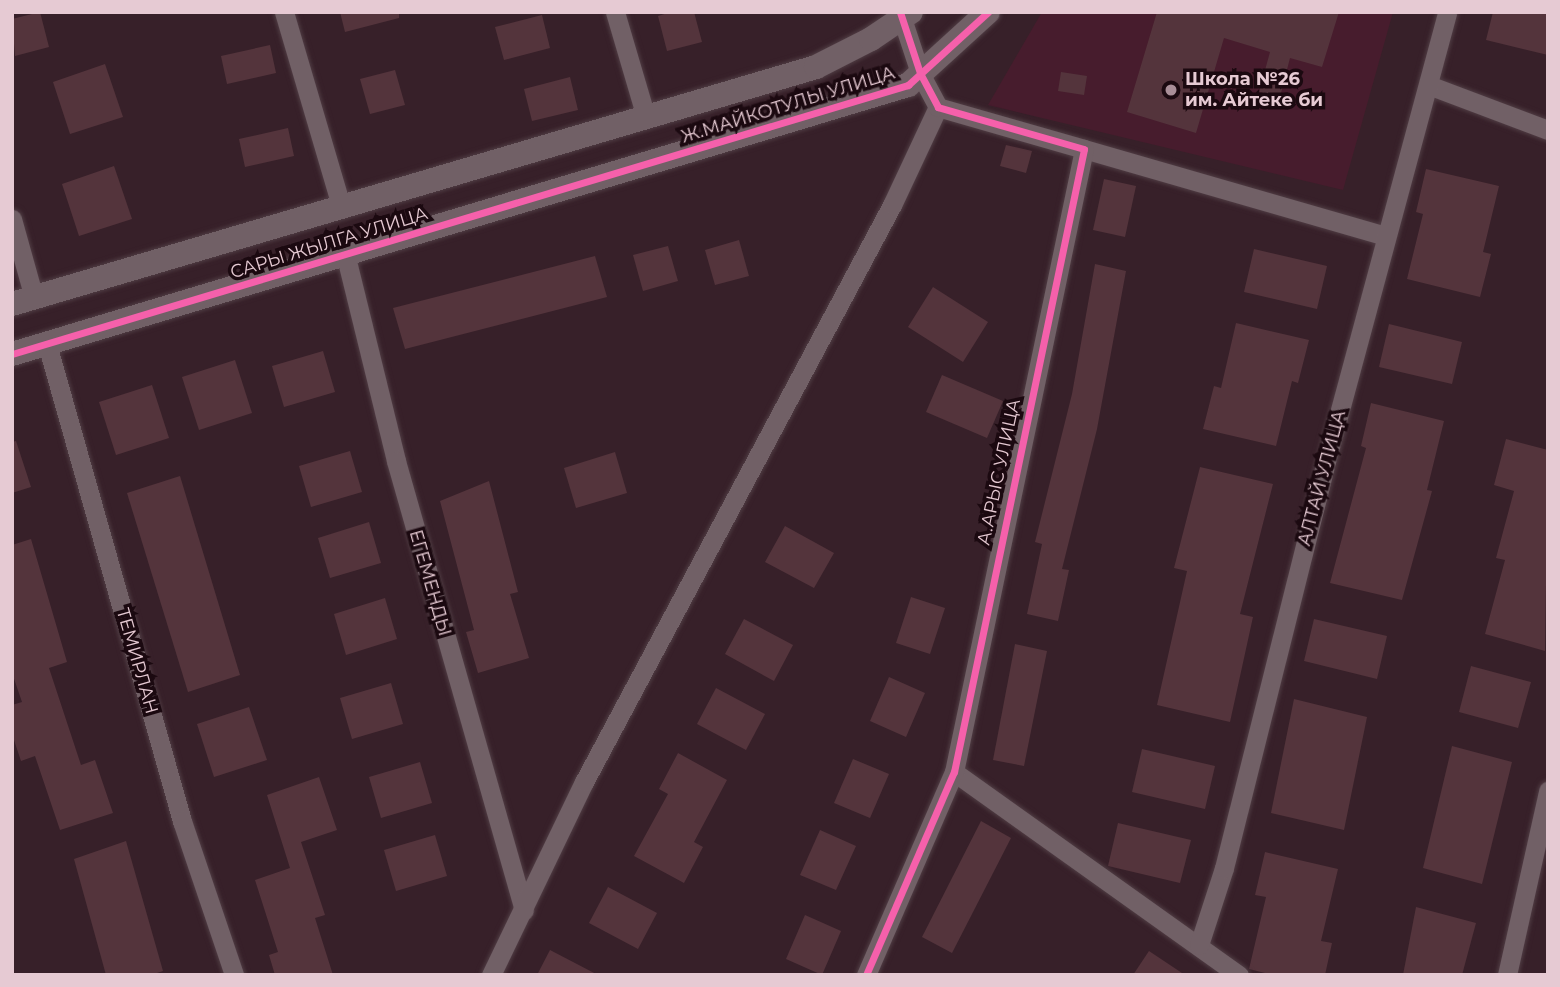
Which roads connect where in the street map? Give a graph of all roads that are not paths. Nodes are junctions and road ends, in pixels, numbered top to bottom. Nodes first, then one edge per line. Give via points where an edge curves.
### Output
1 (284, 12) edge
2 (615, 12) edge
3 (988, 12) edge
4 (1447, 12) edge
5 (905, 15) edge
6 (920, 73) junction
7 (1431, 86) junction
8 (938, 107) junction
9 (645, 114) junction
10 (1548, 130) edge
11 (1084, 149) junction
12 (655, 163) joint
13 (341, 206) junction
14 (12, 219) edge
15 (1386, 236) junction
16 (345, 253) junction
17 (23, 301) edge
18 (47, 344) junction
19 (12, 354) edge
20 (954, 772) junction
21 (1548, 791) edge
22 (524, 910) junction
23 (1199, 944) junction
24 (234, 975) edge
25 (491, 975) edge
26 (866, 975) edge
27 (1239, 975) edge
28 (1507, 975) edge

1 - 13 street
2 - 9 street
3 - 6 street, Ж.МАЙКОТУЛЫ УЛИЦА
4 - 7 street, АЛТАЙ УЛИЦА
5 - 6 street
5 - 9 street, Ж.МАЙКОТУЛЫ УЛИЦА via 816,67
6 - 8 street
6 - 12 street, Ж.МАЙКОТУЛЫ УЛИЦА via 908,85
7 - 10 street
7 - 15 street, АЛТАЙ УЛИЦА
8 - 11 street
8 - 22 street via 897,195 584,782
9 - 13 street, САРЫ ЖЫЛГА УЛИЦА
11 - 15 street
11 - 20 street, А.АРЫС УЛИЦА
12 - 16 street, САРЫ ЖЫЛГА УЛИЦА
13 - 17 street, САРЫ ЖЫЛГА УЛИЦА
14 - 17 street
15 - 23 street, АЛТАЙ УЛИЦА via 1224,868
16 - 18 street, САРЫ ЖЫЛГА УЛИЦА
16 - 22 street, ЕГЕМЕНДЫ via 396,461
18 - 19 street, САРЫ ЖЫЛГА УЛИЦА
18 - 24 street, ТЕМИРЛАН via 182,821
20 - 23 street
20 - 26 street, А.АРЫС УЛИЦА
21 - 28 street
22 - 25 street
23 - 27 street

